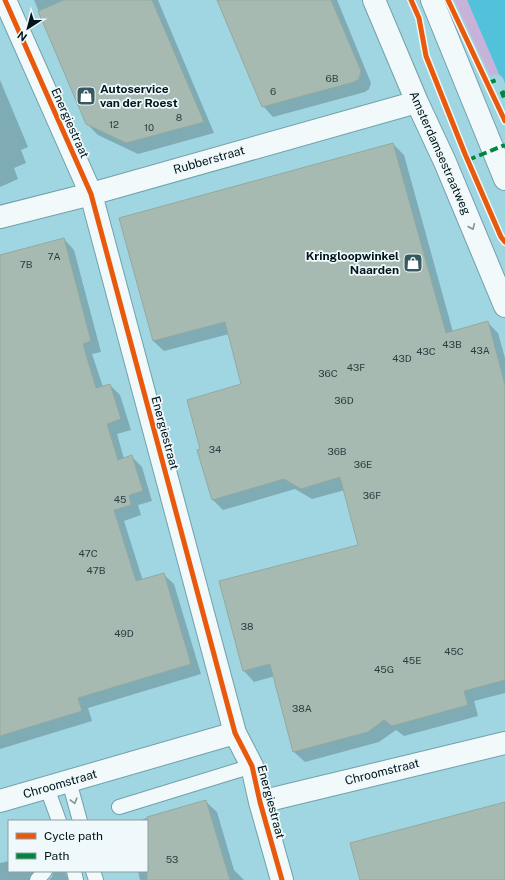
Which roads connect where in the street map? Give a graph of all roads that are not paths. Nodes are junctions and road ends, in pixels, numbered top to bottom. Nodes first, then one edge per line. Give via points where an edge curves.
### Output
1 (5, 0) edge
2 (374, 0) edge
3 (432, 0) edge
4 (417, 102) junction
5 (505, 179) edge
6 (91, 194) junction
7 (0, 218) edge
8 (505, 306) edge
9 (235, 733) junction
10 (505, 743) edge
11 (252, 766) junction
12 (69, 781) junction
13 (48, 788) junction
14 (0, 801) edge
15 (260, 802) junction
16 (119, 807) dead end
17 (59, 820) edge
18 (80, 820) edge
19 (44, 872) edge
20 (37, 880) edge
21 (282, 880) edge

1 - 6 street, Energiestraat
2 - 4 street, Amsterdamsestraatweg
3 - 5 street
4 - 6 street, Rubberstraat
4 -> 8 street, Amsterdamsestraatweg
6 - 7 street, Rubberstraat
6 - 9 street, Energiestraat
9 - 11 street, Energiestraat
9 - 12 street, Chroomstraat
10 - 15 street, Chroomstraat
11 - 15 street, Energiestraat
11 - 16 lane
12 - 13 street, Chroomstraat
12 -> 18 lane
13 - 14 street, Chroomstraat
13 - 17 lane
15 - 21 street, Energiestraat
19 - 20 lane

